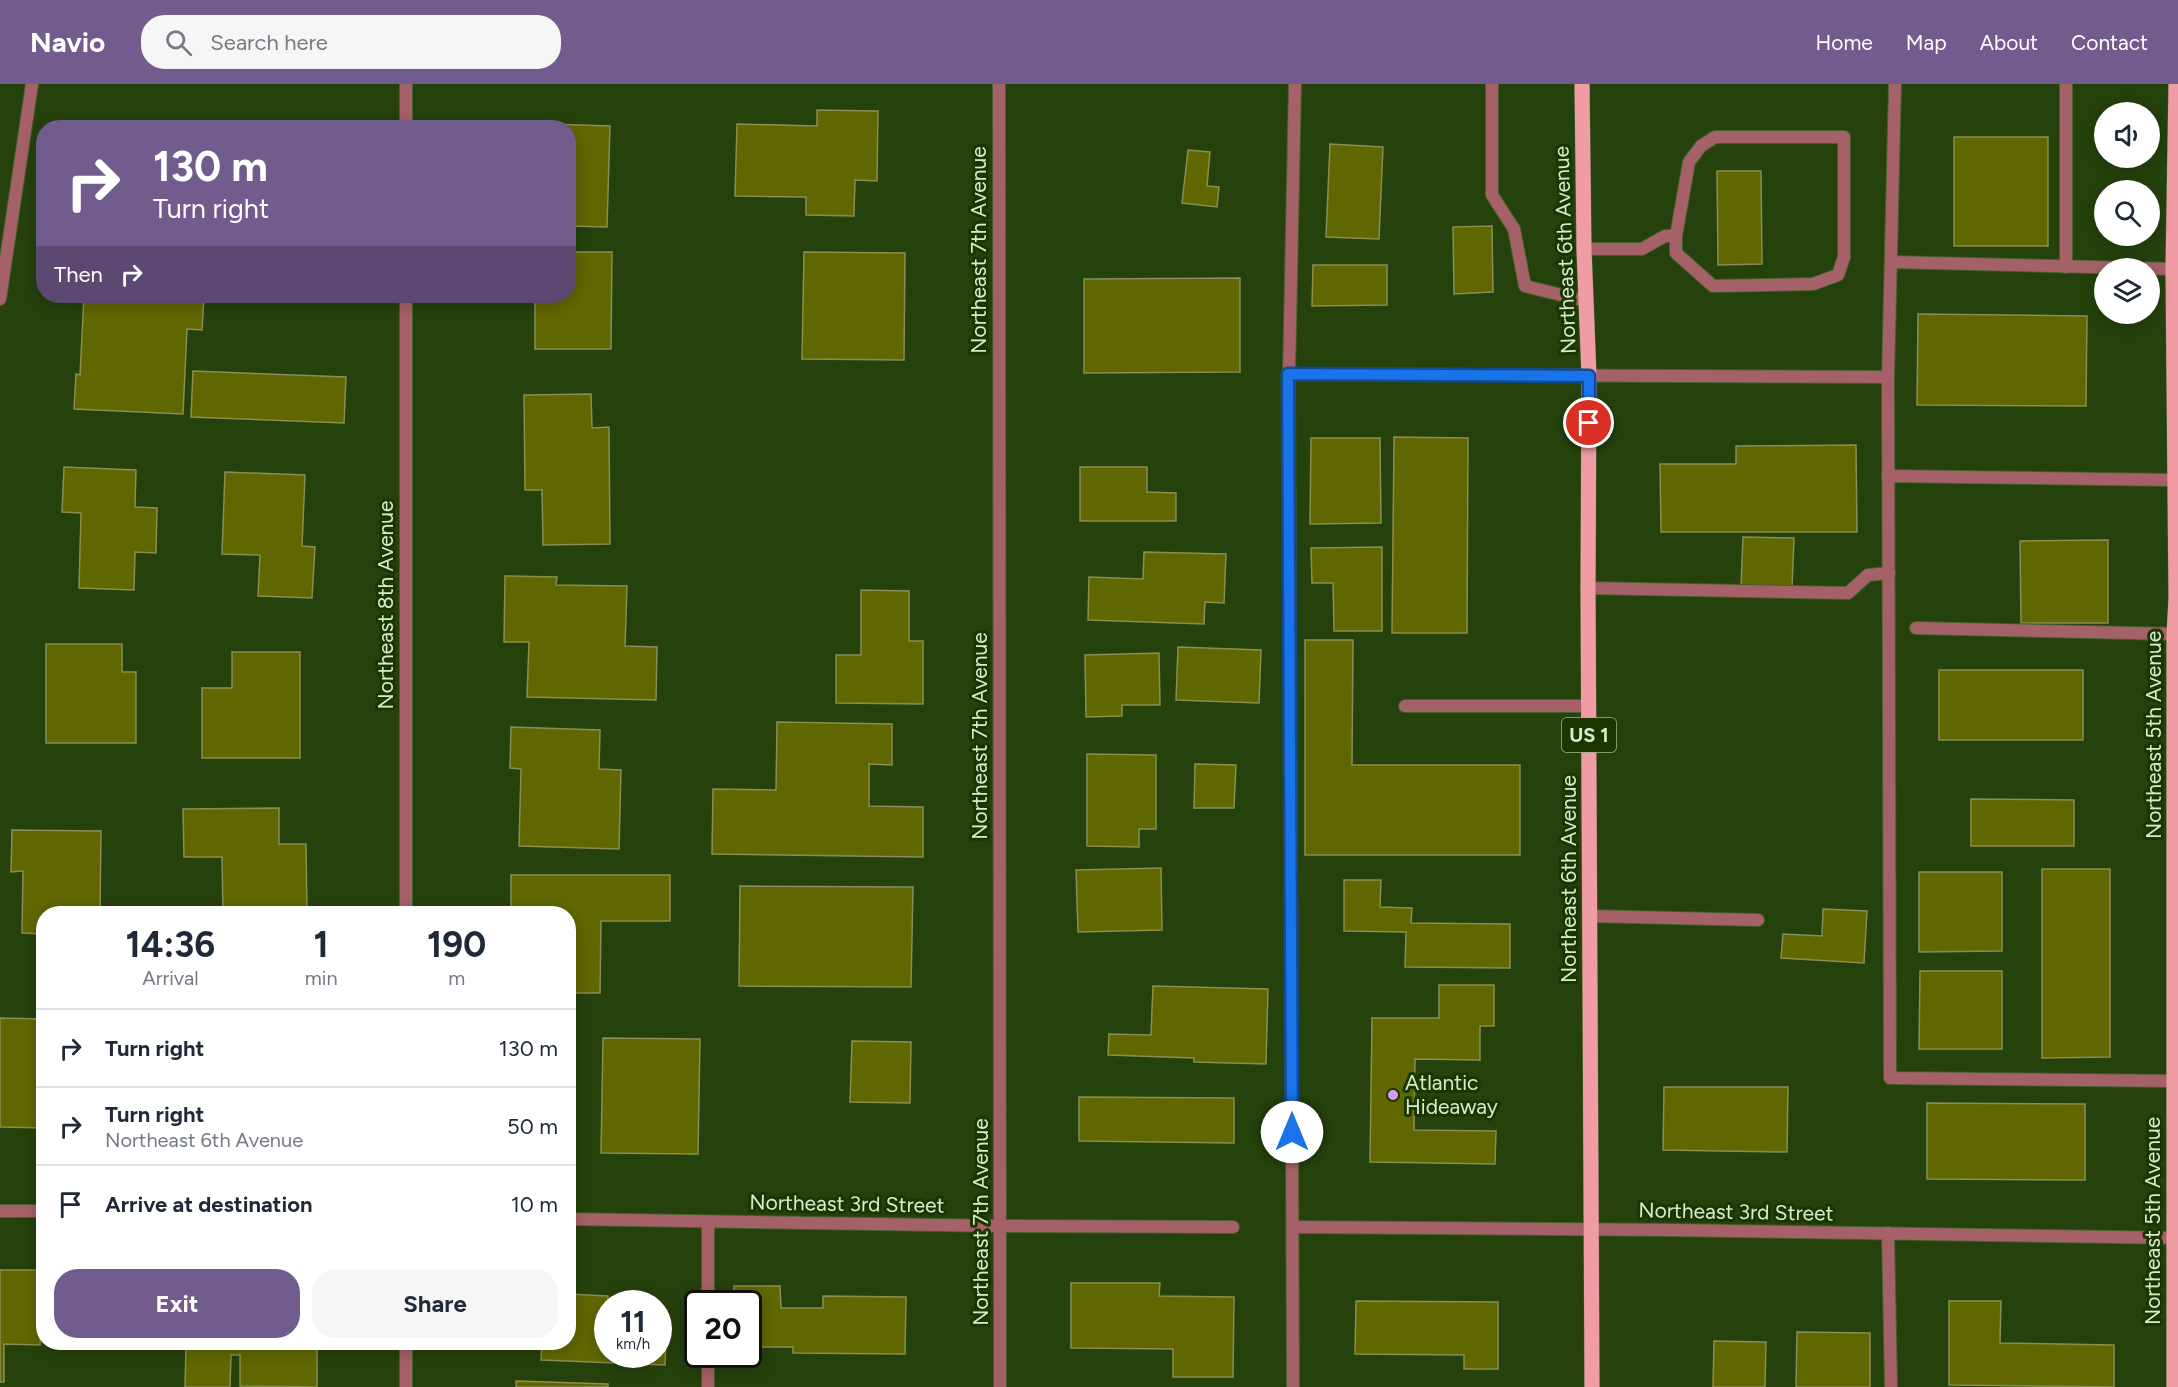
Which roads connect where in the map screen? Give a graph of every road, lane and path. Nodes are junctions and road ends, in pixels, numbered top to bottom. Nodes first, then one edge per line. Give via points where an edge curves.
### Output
1 (32, 84) edge
2 (406, 84) edge
3 (999, 84) edge
4 (1295, 84) edge
5 (1492, 84) edge
6 (1582, 84) edge
7 (1895, 84) edge
8 (2066, 84) edge
9 (2176, 84) edge
10 (406, 120) edge
11 (1676, 236) junction
12 (1584, 249) junction
13 (1891, 262) junction
14 (2066, 267) junction
15 (2173, 269) junction
16 (0, 299) edge
17 (1586, 300) junction
18 (406, 303) edge
19 (1288, 374) junction
20 (1589, 376) junction
21 (1888, 377) junction
22 (1888, 476) junction
23 (2174, 480) junction
24 (1889, 573) junction
25 (1588, 588) junction
26 (2177, 599) edge
27 (1916, 628) dead end
28 (2174, 634) junction
29 (1405, 706) dead end
30 (1590, 706) junction
31 (2176, 707) edge
32 (406, 906) edge
33 (1589, 916) junction
34 (1758, 920) dead end
35 (2176, 1081) edge
36 (0, 1211) edge
37 (36, 1211) edge
38 (576, 1219) edge
39 (708, 1221) junction
40 (1000, 1226) junction
41 (1233, 1227) dead end
42 (1293, 1227) junction
43 (1591, 1229) junction
44 (1888, 1233) junction
45 (2176, 1238) edge
46 (708, 1290) edge
47 (406, 1350) edge
48 (708, 1368) edge
49 (406, 1387) edge
50 (708, 1387) edge
51 (1000, 1387) edge
52 (1293, 1387) edge
53 (1592, 1387) edge
54 (1891, 1387) edge
55 (2174, 1387) edge

1 - 16 street
2 - 10 street
3 - 40 street, Northeast 7th Avenue
4 - 19 street
5 - 17 street via 1492,195 1514,229 1525,286
6 - 12 main road, Northeast 6th Avenue / US 1
7 - 13 street
8 - 14 street
9 - 15 main road, Northeast 5th Avenue
11 - 11 street via 1676,254 1713,286 1813,284 1838,275 1844,257 1844,136 1715,137 1701,146 1689,162
11 - 12 street via 1665,236 1642,249
12 - 17 main road, Northeast 6th Avenue / US 1
13 - 14 street
13 - 21 street
14 - 15 street
15 - 23 main road, Northeast 5th Avenue
17 - 20 main road, Northeast 6th Avenue / US 1
18 - 32 street, Northeast 8th Avenue
19 - 20 street
19 - 42 street
20 - 21 street
20 - 25 main road, Northeast 6th Avenue / US 1
21 - 22 street
22 - 23 street
22 - 24 street
23 - 26 main road, Northeast 5th Avenue
24 - 25 street via 1868,575 1848,593
24 - 35 street via 1890,1078
25 - 30 main road, Northeast 6th Avenue / US 1
26 - 28 main road, Northeast 5th Avenue
27 - 28 street
28 - 31 main road, Northeast 5th Avenue
29 - 30 street
30 - 33 main road, Northeast 6th Avenue / US 1
31 - 35 main road, Northeast 5th Avenue
33 - 34 street
33 - 43 main road, Northeast 6th Avenue / US 1
35 - 45 main road, Northeast 5th Avenue
36 - 37 street
38 - 39 street, Northeast 3rd Street
39 - 40 street, Northeast 3rd Street
39 - 46 street
40 - 41 street, Northeast 3rd Street
40 - 51 street, Northeast 7th Avenue
42 - 43 street, Northeast 3rd Street
42 - 52 street
43 - 44 street, Northeast 3rd Street
43 - 53 main road, Northeast 6th Avenue / US 1
44 - 45 street, Northeast 3rd Street
44 - 54 street
45 - 55 main road, Northeast 5th Avenue
47 - 49 street
48 - 50 street

